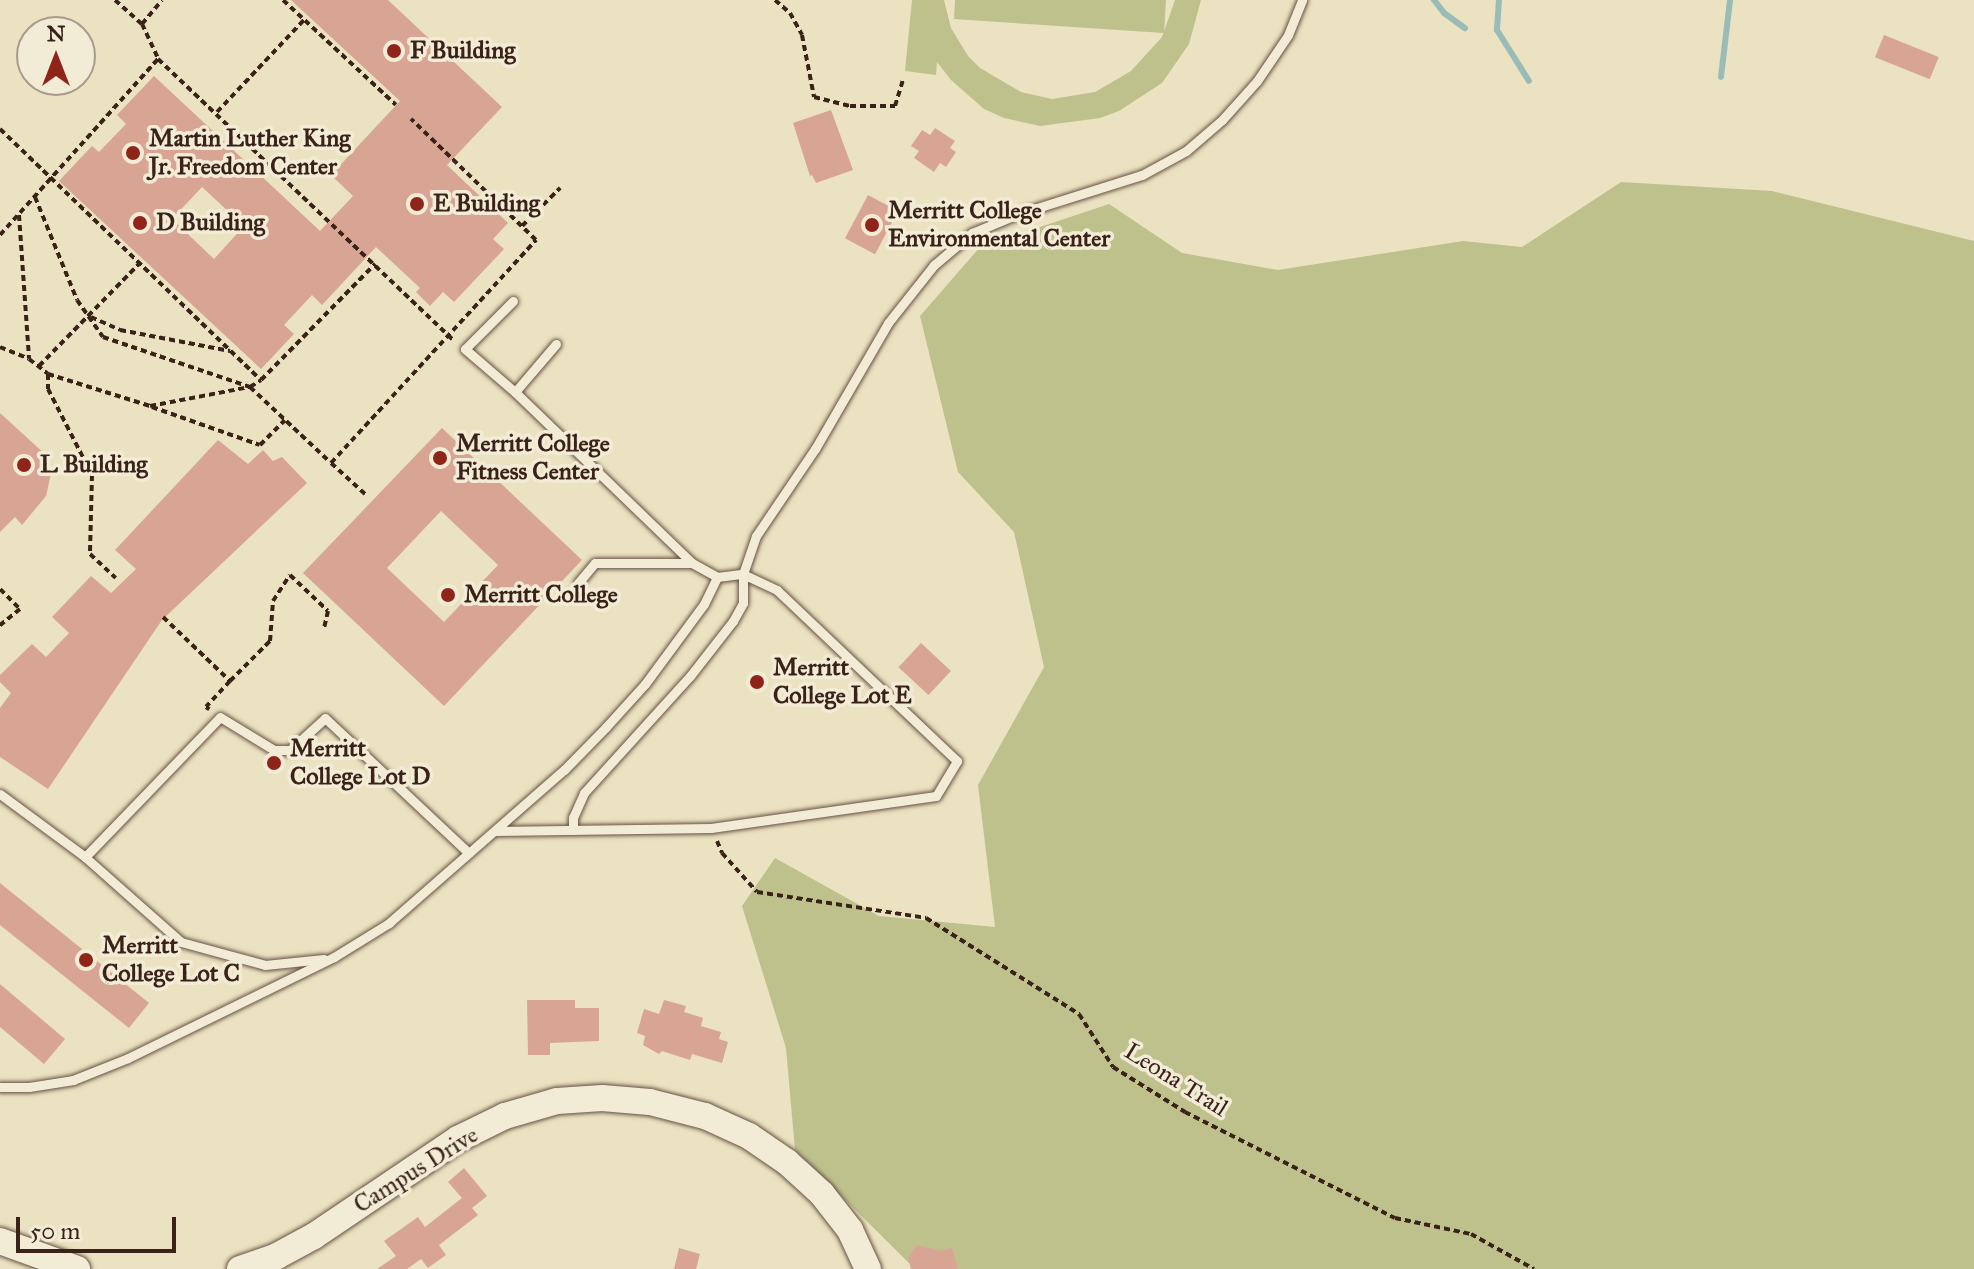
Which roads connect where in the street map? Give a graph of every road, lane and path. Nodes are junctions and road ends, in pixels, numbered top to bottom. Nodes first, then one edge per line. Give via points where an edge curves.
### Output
1 (115, 0) edge
2 (162, 0) edge
3 (283, 0) edge
4 (775, 0) edge
5 (1302, 0) edge
6 (304, 20) junction
7 (142, 24) junction
8 (158, 59) junction
9 (903, 80) dead end
10 (396, 105) dead end
11 (217, 112) junction
12 (411, 119) dead end
13 (0, 129) edge
14 (48, 178) junction
15 (560, 188) dead end
16 (35, 197) junction
17 (19, 215) junction
18 (521, 226) junction
19 (0, 235) edge
20 (139, 264) junction
21 (375, 264) junction
22 (513, 301) dead end
23 (89, 316) junction
24 (446, 336) junction
25 (556, 344) dead end
26 (0, 347) edge
27 (230, 351) junction
28 (29, 359) junction
29 (39, 366) junction
30 (48, 374) junction
31 (261, 380) junction
32 (250, 387) junction
33 (515, 392) junction
34 (150, 406) junction
35 (285, 420) junction
36 (331, 463) junction
37 (365, 494) dead end
38 (692, 563) junction
39 (743, 574) junction
40 (717, 577) junction
41 (116, 578) dead end
42 (578, 583) dead end
43 (0, 589) edge
44 (163, 617) dead end
45 (0, 625) edge
46 (324, 628) dead end
47 (230, 681) junction
48 (220, 717) junction
49 (0, 794) edge
50 (711, 828) junction
51 (573, 830) junction
52 (495, 831) junction
53 (469, 853) junction
54 (85, 857) junction
55 (334, 957) junction
56 (0, 1087) edge
57 (0, 1241) edge
58 (77, 1269) edge
59 (240, 1269) edge
60 (868, 1269) edge
61 (1534, 1269) edge

1 - 7 path
2 - 7 path
3 - 6 path
4 - 9 path via 802,35 814,97 850,106 895,106
5 - 39 lane via 1288,35 1257,81 1186,151 1142,175 972,233 934,265 888,323 815,449 756,536
6 - 10 path
6 - 11 path
7 - 8 path
8 - 11 path
8 - 14 path
11 - 21 path
12 - 18 path
13 - 14 path
14 - 16 path
14 - 20 path
15 - 18 path
16 - 17 path
16 - 23 path via 77,300
17 - 19 path
17 - 28 path
18 - 24 path via 536,240
20 - 23 path
20 - 27 path
21 - 24 path
21 - 31 path
22 - 33 lane via 465,349
23 - 27 path via 120,330
23 - 29 path
23 - 32 path via 103,337
24 - 36 path
25 - 33 lane
26 - 28 path
27 - 31 path
28 - 29 path
29 - 30 path
30 - 34 path
30 - 41 path via 48,389 92,475 90,554
31 - 32 path
32 - 34 path
32 - 35 path
33 - 38 lane
34 - 35 path via 260,445
35 - 36 path
36 - 37 path
38 - 40 lane
38 - 42 lane via 595,563
39 - 40 lane
39 - 50 lane via 777,590 957,761 936,796
39 - 51 lane via 743,603 733,621 584,793
40 - 52 lane via 704,604 645,684 564,770
43 - 45 path via 20,609
44 - 47 path
46 - 47 path via 328,611 290,575 273,601 270,641
47 - 48 path via 206,707
48 - 53 lane via 274,750 290,750 325,718
48 - 54 lane
49 - 54 lane
50 - 51 lane
50 - 61 path, Leona Trail via 722,853 757,892 926,918 1079,1014 1113,1067 1185,1112 1395,1218 1471,1234
51 - 52 lane
52 - 53 lane
53 - 55 lane via 389,923
54 - 55 lane via 181,942 265,965
55 - 56 lane via 73,1080
57 - 58 street
59 - 60 street, Campus Drive via 314,1236 420,1162 481,1127 557,1101 602,1098 650,1102 705,1116 749,1136 822,1194 850,1230

